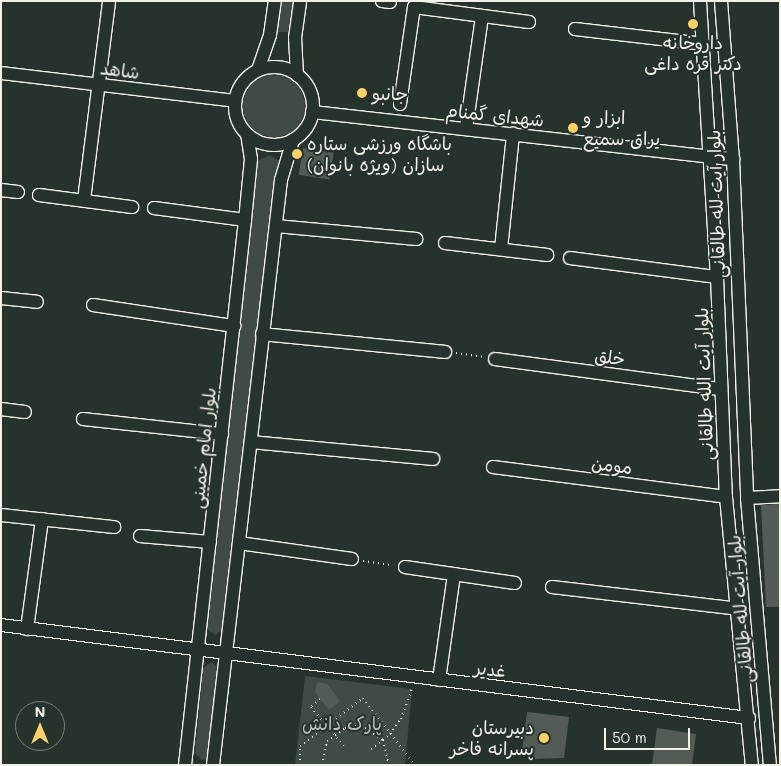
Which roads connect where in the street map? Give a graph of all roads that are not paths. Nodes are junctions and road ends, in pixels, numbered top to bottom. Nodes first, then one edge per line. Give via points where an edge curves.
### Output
1 (108, 1) edge
2 (274, 1) edge
3 (300, 1) edge
4 (700, 1) edge
5 (721, 1) edge
6 (482, 16) junction
7 (529, 22) dead end
8 (575, 29) dead end
9 (704, 44) junction
10 (258, 70) junction
11 (1, 73) edge
12 (297, 75) junction
13 (98, 85) junction
14 (235, 101) junction
15 (400, 104) dead end
16 (312, 112) junction
17 (466, 129) junction
18 (247, 134) junction
19 (512, 134) junction
20 (293, 140) junction
21 (710, 156) junction
22 (733, 159) junction
23 (1, 190) edge
24 (18, 192) dead end
25 (39, 195) dead end
26 (84, 200) junction
27 (132, 206) dead end
28 (154, 208) dead end
29 (245, 220) junction
30 (276, 226) junction
31 (416, 239) dead end
32 (445, 243) dead end
33 (501, 249) junction
34 (547, 255) dead end
35 (570, 258) dead end
36 (717, 277) junction
37 (1, 298) edge
38 (37, 302) dead end
39 (94, 305) dead end
40 (234, 326) junction
41 (262, 334) junction
42 (445, 352) road end
43 (495, 359) road end
44 (721, 389) junction
45 (1, 408) edge
46 (25, 412) dead end
47 (83, 419) dead end
48 (222, 434) junction
49 (251, 442) junction
50 (433, 459) dead end
51 (493, 467) dead end
52 (780, 496) edge
53 (726, 498) junction
54 (747, 498) junction
55 (1, 515) edge
56 (42, 519) junction
57 (114, 527) dead end
58 (140, 536) dead end
59 (210, 542) junction
60 (239, 543) junction
61 (352, 559) road end
62 (405, 567) road end
63 (454, 574) junction
64 (515, 583) dead end
65 (552, 587) dead end
66 (738, 609) junction
67 (1, 625) edge
68 (27, 629) junction
69 (199, 651) junction
70 (226, 654) junction
71 (439, 680) junction
72 (749, 718) junction
73 (187, 763) edge
74 (212, 764) edge
75 (752, 765) edge
76 (770, 765) edge

1 - 13 street
2 - 10 street via 270,35
3 - 12 street via 295,38
4 - 9 street, بلوار آیت الله طالقانی
5 - 22 street, بلوار آیت لله طالقانی
6 - 7 street
6 - 15 street via 414,7
6 - 17 street
8 - 9 street
9 - 21 street, بلوار آیت الله طالقانی
10 - 12 street via 285,69
10 - 14 street via 247,78
11 - 13 street, شاهد
12 - 16 street via 310,91
13 - 14 street, شاهد
13 - 26 street
14 - 18 street via 240,125
16 - 17 street, شهدای گمنام
16 - 20 street via 309,123
17 - 19 street, شهدای گمنام
18 - 20 street via 269,145
18 - 29 street, بلوار امام خمینی via 251,159
19 - 21 street, شهدای گمنام
19 - 33 street
20 - 30 street via 281,180
21 - 22 street, شهدای گمنام
21 - 36 street, بلوار آیت الله طالقانی
22 - 54 street, بلوار آیت لله طالقانی
23 - 24 street
25 - 26 street
26 - 27 street
28 - 29 street
29 - 40 street, بلوار امام خمینی
30 - 31 street
30 - 41 street
32 - 33 street
33 - 34 street
35 - 36 street
36 - 44 street, بلوار آیت الله طالقانی
37 - 38 street
39 - 40 street
40 - 48 street, بلوار امام خمینی
41 - 42 street
41 - 49 street
43 - 44 street, خلق
44 - 53 street, بلوار آیت الله طالقانی
45 - 46 street
47 - 48 street
48 - 59 street, بلوار امام خمینی
49 - 50 street
49 - 60 street
51 - 53 street, مومن
52 - 54 street
53 - 66 street, بلوار آیت الله طالقانی
54 - 76 street, بلوار آیت لله طالقانی
55 - 56 street
56 - 57 street
56 - 68 street
58 - 59 street
59 - 69 street, بلوار امام خمینی
60 - 61 street
60 - 70 street
62 - 63 street
63 - 64 street
63 - 71 street
65 - 66 street
66 - 72 street, بلوار آیت الله طالقانی
67 - 68 street, غدیر
68 - 69 street, غدیر
69 - 70 street, غدیر
69 - 73 street, بلوار امام خمینی
70 - 71 street, غدیر
70 - 74 street
71 - 72 street, غدیر
72 - 75 street, بلوار آیت الله طالقانی

